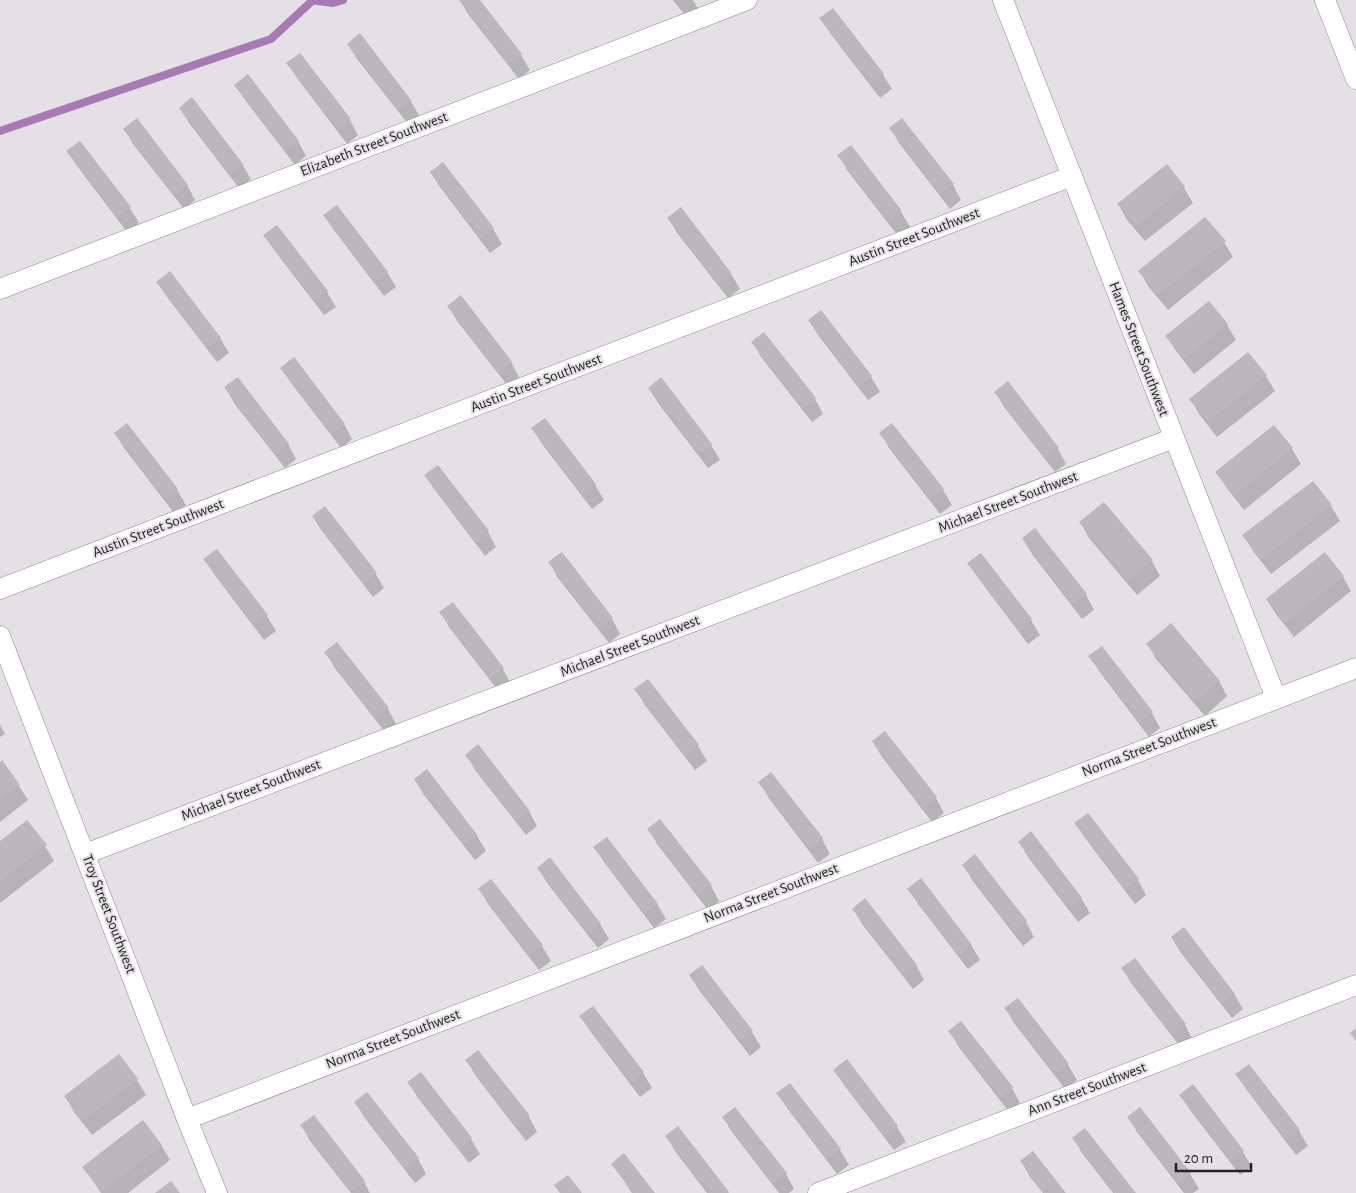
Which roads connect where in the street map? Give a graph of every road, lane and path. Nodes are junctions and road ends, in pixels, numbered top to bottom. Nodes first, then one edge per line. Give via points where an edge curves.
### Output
1 (747, 0) edge
2 (1003, 0) edge
3 (1325, 0) edge
4 (1356, 79) edge
5 (1072, 176) junction
6 (0, 289) edge
7 (1174, 438) junction
8 (0, 589) edge
9 (0, 636) edge
10 (1356, 668) edge
11 (1276, 698) junction
12 (86, 854) junction
13 (1356, 985) edge
14 (187, 1119) junction
15 (217, 1193) edge
16 (818, 1193) edge

1 - 6 street, Elizabeth Street Southwest
2 - 5 street, Hames Street Southwest
3 - 4 street
5 - 7 street, Hames Street Southwest
5 - 8 street, Austin Street Southwest
7 - 11 street, Hames Street Southwest
7 - 12 street, Michael Street Southwest
9 - 12 street, Troy Street Southwest
10 - 11 street, Norma Street Southwest
11 - 14 street, Norma Street Southwest
12 - 14 street, Troy Street Southwest
13 - 16 street, Ann Street Southwest
14 - 15 street, Troy Street Southwest

